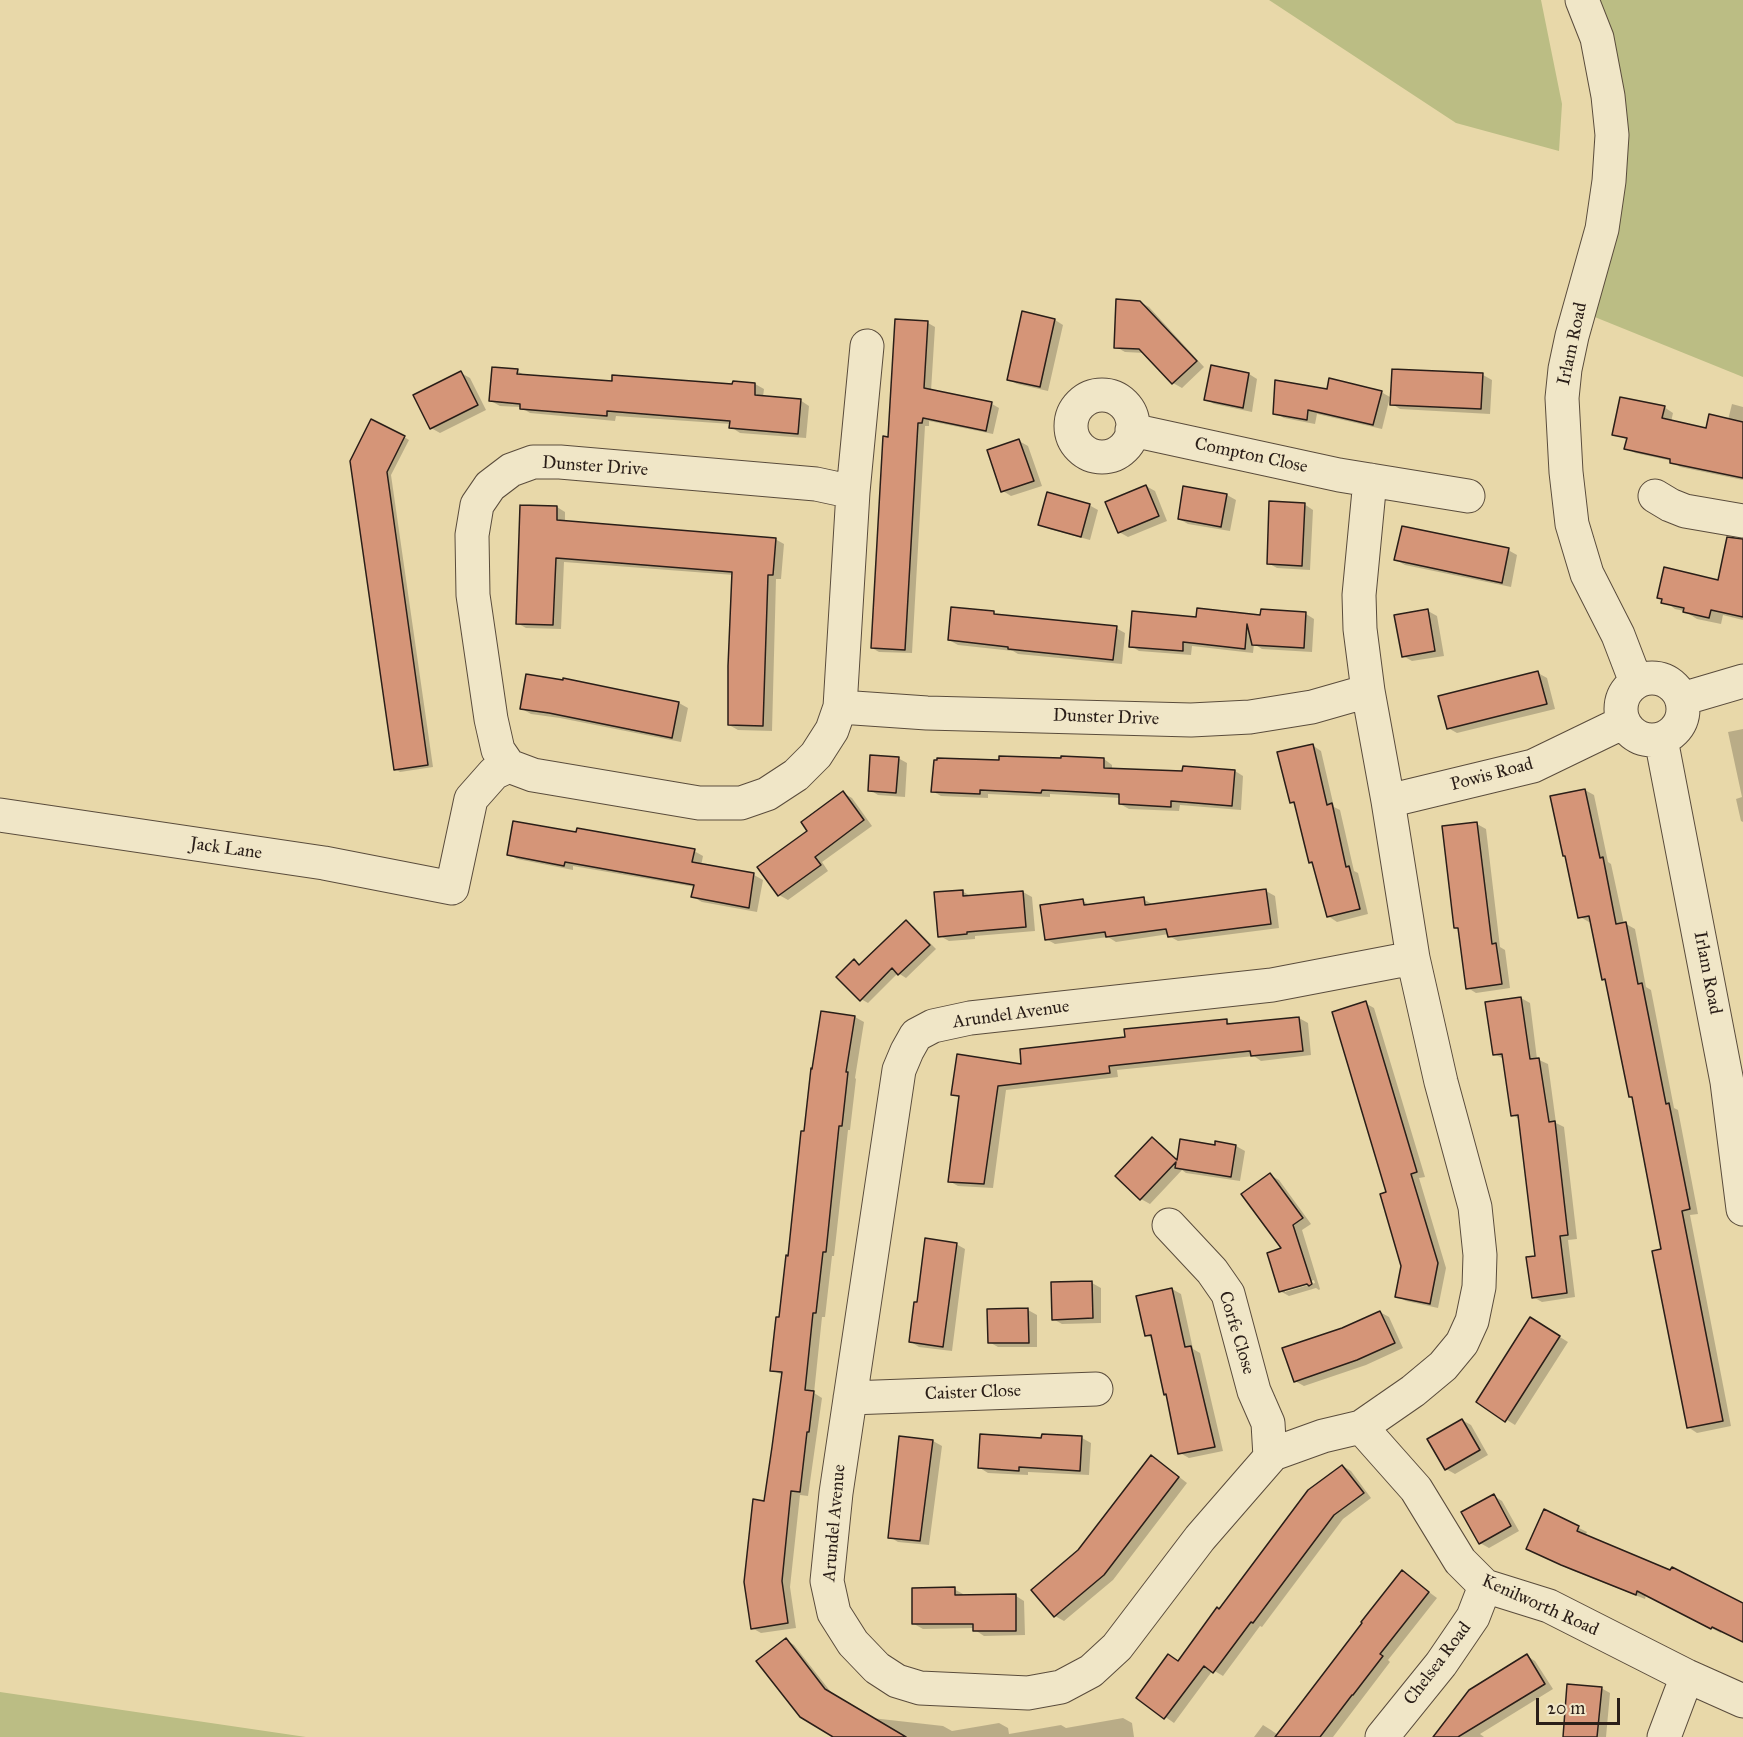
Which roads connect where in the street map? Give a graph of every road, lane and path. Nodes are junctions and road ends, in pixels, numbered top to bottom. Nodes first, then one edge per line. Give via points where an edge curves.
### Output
1 (1582, 0) edge
2 (867, 346) dead end
3 (1132, 430) dead end
4 (1370, 480) junction
5 (1453, 486) dead end
6 (853, 492) junction
7 (1655, 496) dead end
8 (1743, 521) edge
9 (1743, 681) edge
10 (1636, 682) junction
11 (1368, 691) junction
12 (1682, 699) junction
13 (840, 707) junction
14 (1624, 722) junction
15 (1661, 739) junction
16 (509, 766) junction
17 (1388, 801) junction
18 (0, 815) edge
19 (1413, 958) junction
20 (1735, 1081) edge
21 (1743, 1209) edge
22 (1189, 1232) dead end
23 (1079, 1380) dead end
24 (850, 1398) junction
25 (1361, 1427) junction
26 (1270, 1457) junction
27 (1485, 1586) junction
28 (1687, 1676) junction
29 (1743, 1701) edge
30 (1382, 1737) edge
31 (1664, 1737) edge

1 - 10 street, Irlam Road via 1597,38 1612,135 1602,230 1565,369 1562,398 1566,472 1572,524 1587,574 1618,635
2 - 6 street
3 - 4 street, Compton Close
4 - 5 street, Compton Close
4 - 11 street via 1359,595
6 - 13 street
6 - 16 street, Dunster Drive via 816,484 560,462 533,462 511,470 490,486 477,505 472,535 473,595 491,719 498,750
7 - 8 street via 1685,511
9 - 12 street
10 - 12 street via 1663,680
10 - 14 street via 1621,704
11 - 13 street, Dunster Drive via 1250,717 1191,720
11 - 17 street, Arundel Avenue
12 - 15 street via 1682,718 1677,728
13 - 16 street via 832,730 816,755 796,775 767,795 741,803 699,803 533,775
14 - 15 street via 1635,735
14 - 17 street, Powis Road via 1533,766
15 - 20 street, Irlam Road
16 - 18 street, Jack Lane via 494,773 471,800 452,888 324,863
17 - 19 street, Arundel Avenue
19 - 24 street, Arundel Avenue via 1272,984 970,1018 933,1026 916,1035 899,1070
19 - 25 street, Arundel Avenue via 1475,1208 1479,1287 1472,1321 1462,1343 1443,1366
20 - 21 street, Irlam Road
22 - 26 street, Corfe Close via 1228,1294 1254,1390 1268,1423
23 - 24 street, Caister Close
24 - 26 street, Arundel Avenue via 827,1581 834,1613 853,1643 877,1668 897,1681 920,1688 1029,1693 1061,1687 1090,1671 1117,1647 1200,1538
25 - 26 street, Arundel Avenue via 1294,1445
25 - 27 street, Kenilworth Road via 1416,1490 1460,1561
27 - 28 street, Kenilworth Road via 1549,1606
27 - 30 street, Chelsea Road via 1473,1617 1441,1664
28 - 29 street, Kenilworth Road
28 - 31 street

